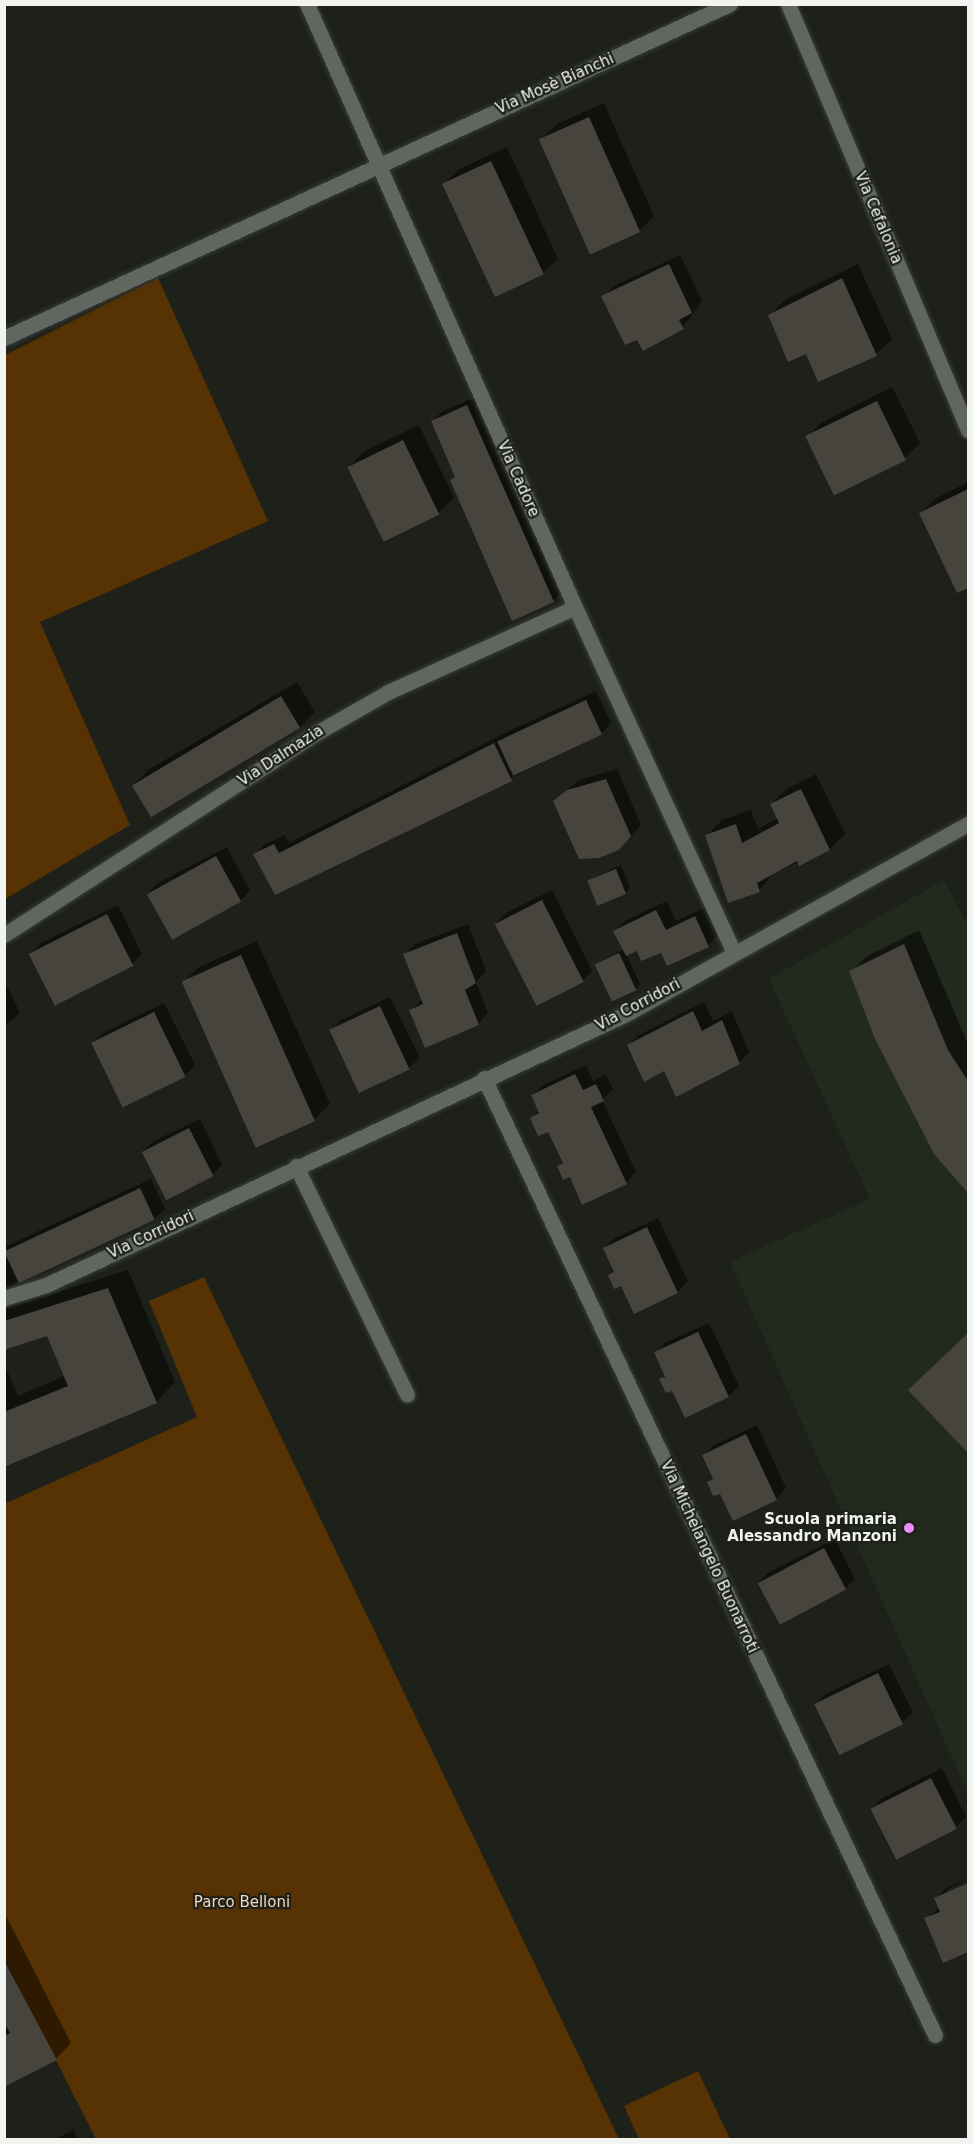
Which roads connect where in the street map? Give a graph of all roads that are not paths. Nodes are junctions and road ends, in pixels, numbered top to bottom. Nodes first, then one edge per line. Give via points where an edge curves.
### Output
1 (307, 4) edge
2 (730, 4) edge
3 (788, 4) edge
4 (379, 163) junction
5 (4, 338) edge
6 (969, 430) edge
7 (575, 607) junction
8 (969, 824) edge
9 (4, 935) edge
10 (734, 952) junction
11 (484, 1078) junction
12 (296, 1166) junction
13 (4, 1298) edge
14 (407, 1395) dead end
15 (934, 2035) dead end

1 - 4 street, Via Cadore
2 - 4 street, Via Mosè Bianchi
3 - 6 street, Via Cefalonia
4 - 5 street, Via Mosè Bianchi
4 - 7 street, Via Cadore
7 - 9 street, Via Dalmazia via 399,687 348,715
7 - 10 street, Via Cadore
8 - 10 street, Via Corridori
10 - 11 street, Via Corridori via 626,1014
11 - 12 street, Via Corridori
11 - 15 street, Via Michelangelo Buonarroti
12 - 13 street, Via Corridori via 46,1285
12 - 14 street

